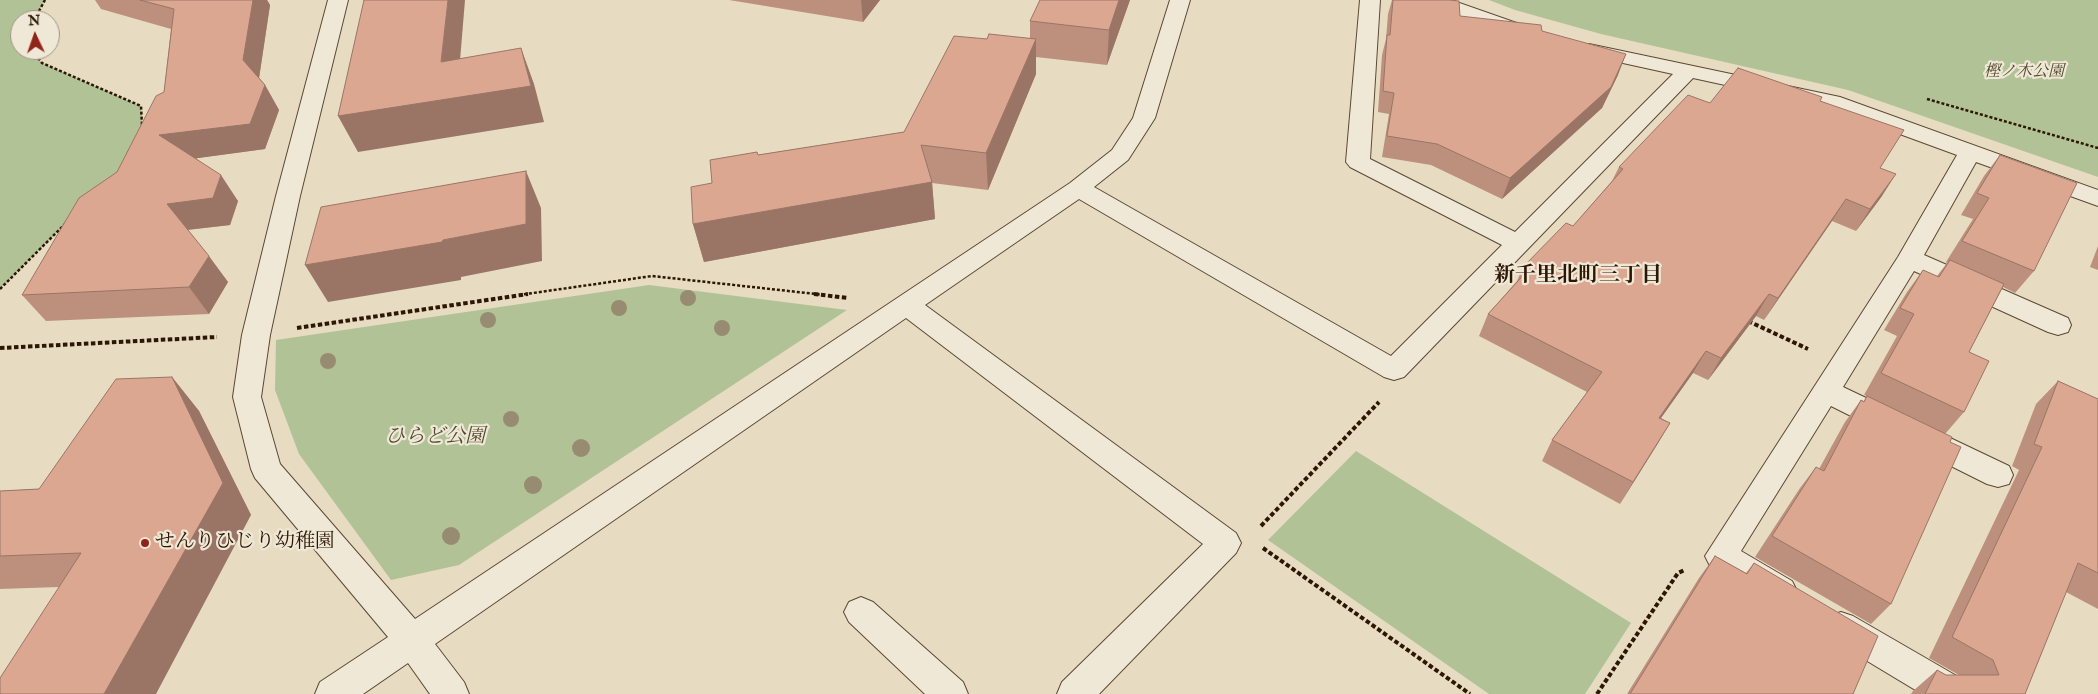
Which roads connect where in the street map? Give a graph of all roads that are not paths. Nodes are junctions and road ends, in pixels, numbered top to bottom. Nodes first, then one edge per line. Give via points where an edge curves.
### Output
1 (338, 0) edge
2 (1180, 0) edge
3 (1370, 0) edge
4 (1432, 0) edge
5 (1539, 36) edge
6 (1573, 47) edge
7 (1688, 71) junction
8 (1970, 152) junction
9 (1078, 188) junction
10 (2098, 198) edge
11 (1519, 244) junction
12 (1910, 258) junction
13 (906, 304) junction
14 (2058, 325) dead end
15 (1825, 391) junction
16 (1998, 475) dead end
17 (861, 612) dead end
18 (412, 641) junction
19 (333, 694) edge
20 (450, 694) edge
21 (950, 694) edge
22 (1075, 694) edge
23 (1954, 694) edge

1 - 18 street via 256,335 248,397 266,469
2 - 9 street via 1144,118 1120,155
3 - 11 street via 1358,162
4 - 5 street
6 - 7 street
7 - 8 street via 1832,102
7 - 11 street
8 - 10 street
8 - 12 street
9 - 11 street via 1394,370
9 - 13 street
12 - 14 street
12 - 15 street
13 - 18 street
13 - 22 street via 1237,541
15 - 16 street
15 - 23 street via 1721,556
17 - 21 street
18 - 19 street
18 - 20 street

